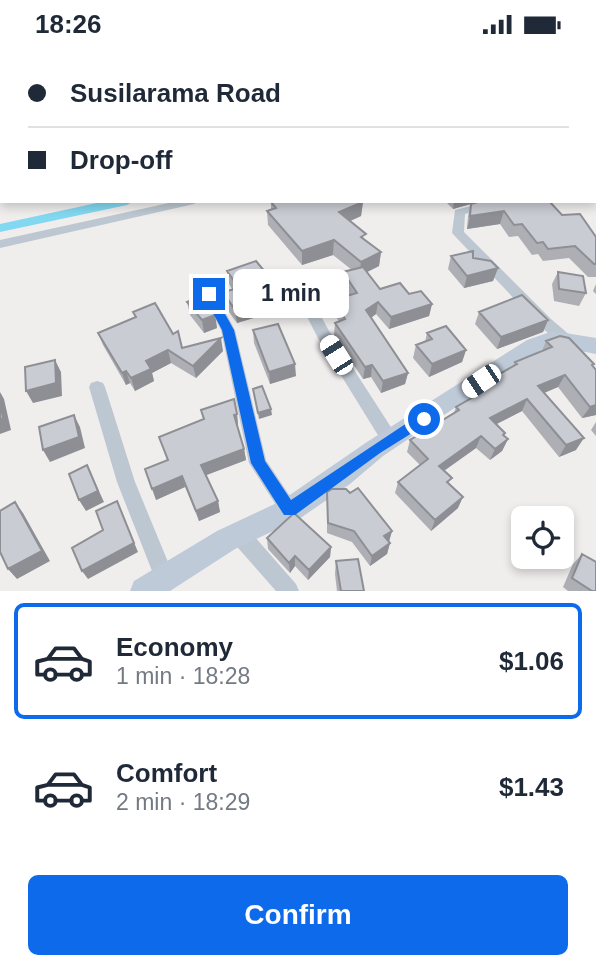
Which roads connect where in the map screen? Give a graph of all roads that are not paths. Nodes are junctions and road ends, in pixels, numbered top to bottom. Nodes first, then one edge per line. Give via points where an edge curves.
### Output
1 (185, 203) edge
2 (499, 203) edge
3 (0, 244) edge
4 (297, 285) dead end
5 (209, 294) dead end
6 (567, 341) junction
7 (596, 346) edge
8 (97, 387) dead end
9 (390, 440) junction
10 (290, 510) junction
11 (239, 534) junction
12 (153, 587) edge
13 (289, 591) edge

1 - 3 street
2 - 6 street via 458,212 458,233
4 - 9 street
5 - 10 street via 228,330 258,463
6 - 7 street
6 - 9 street via 553,338 534,345
8 - 12 street
9 - 10 street
10 - 11 street
11 - 12 street
11 - 13 street

